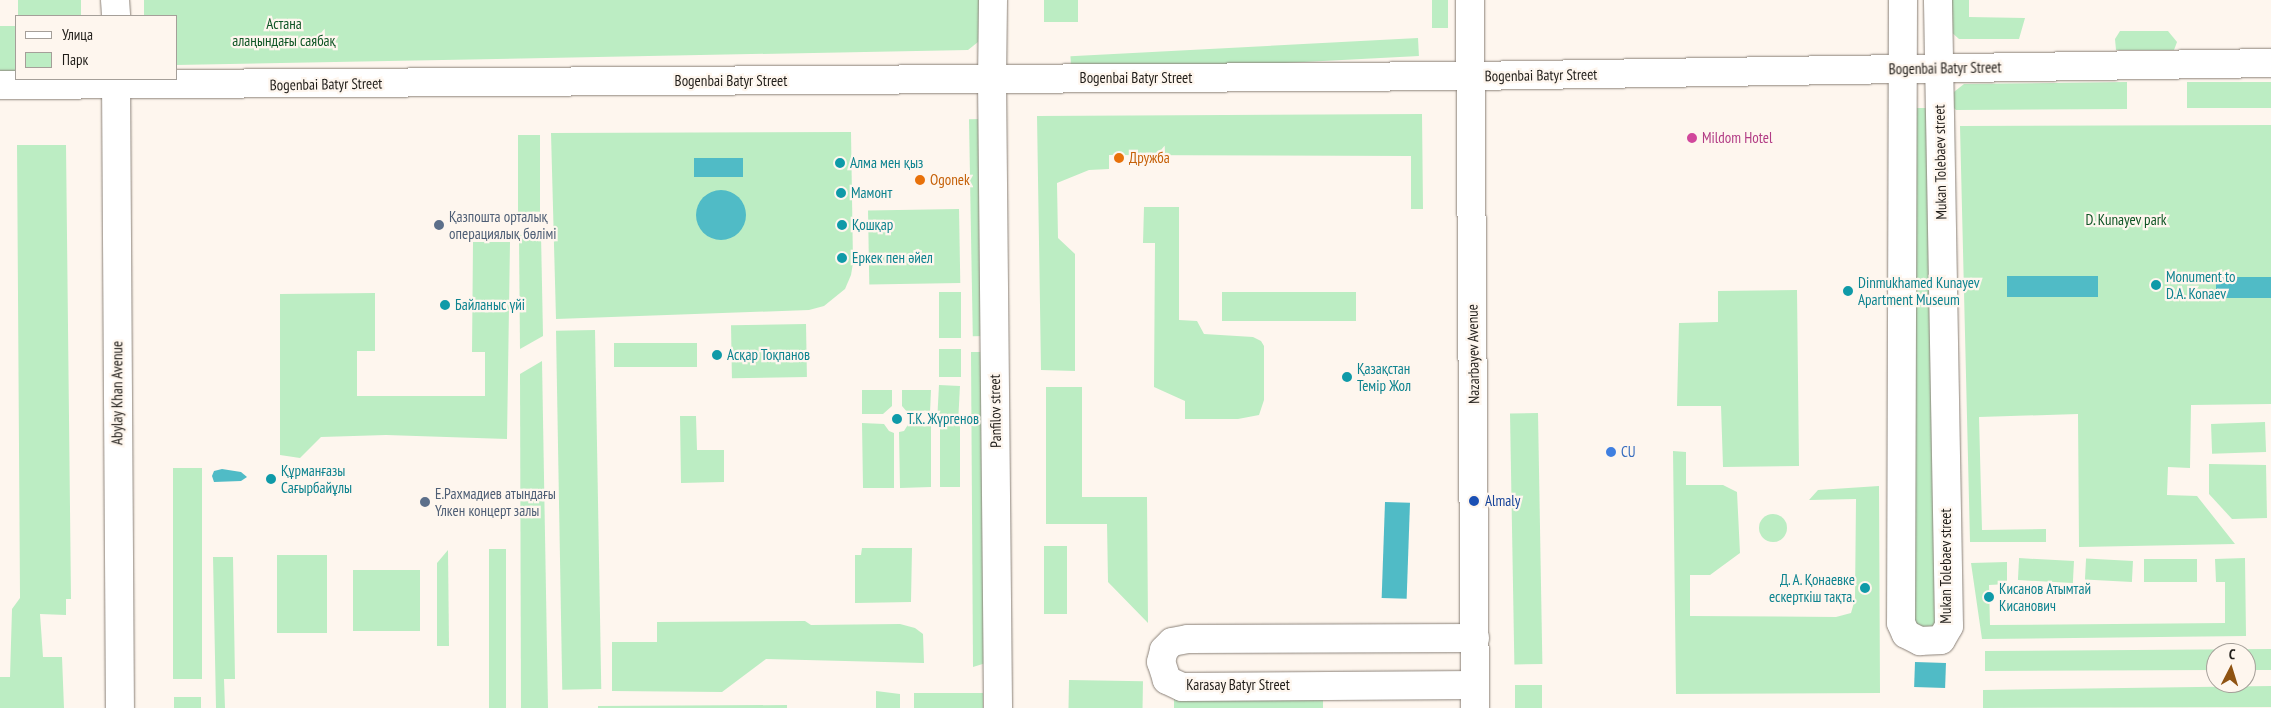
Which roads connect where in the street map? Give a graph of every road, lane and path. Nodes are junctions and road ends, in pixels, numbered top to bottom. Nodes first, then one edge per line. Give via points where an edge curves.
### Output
1 (115, 0) edge
2 (994, 0) edge
3 (1470, 0) edge
4 (1903, 0) edge
5 (1938, 0) edge
6 (116, 15) edge
7 (2271, 64) edge
8 (1938, 68) junction
9 (1903, 69) junction
10 (1471, 76) junction
11 (992, 79) junction
12 (116, 82) edge
13 (0, 85) edge
14 (1475, 638) junction
15 (1475, 696) edge
16 (120, 708) edge
17 (998, 708) edge

1 - 6 street
2 - 11 street
3 - 10 street, Nazarbayev Avenue
4 - 9 street, Mukan Tolebaev street
5 - 8 street, Mukan Tolebaev street
7 - 8 street, Bogenbai Batyr Street
8 - 9 street, Bogenbai Batyr Street
8 - 9 street, Mukan Tolebaev street via 1949,626 1941,640 1920,641 1906,634 1900,623
9 - 10 street, Bogenbai Batyr Street
10 - 11 street, Bogenbai Batyr Street
10 - 14 street, Nazarbayev Avenue
11 - 12 street, Bogenbai Batyr Street
11 - 17 street, Panfilov street
12 - 13 street, Bogenbai Batyr Street
12 - 16 street, Abylay Khan Avenue
14 - 15 street, Nazarbayev Avenue
14 - 15 street, Karasay Batyr Street via 1188,639 1172,642 1164,650 1161,662 1167,680 1182,687

